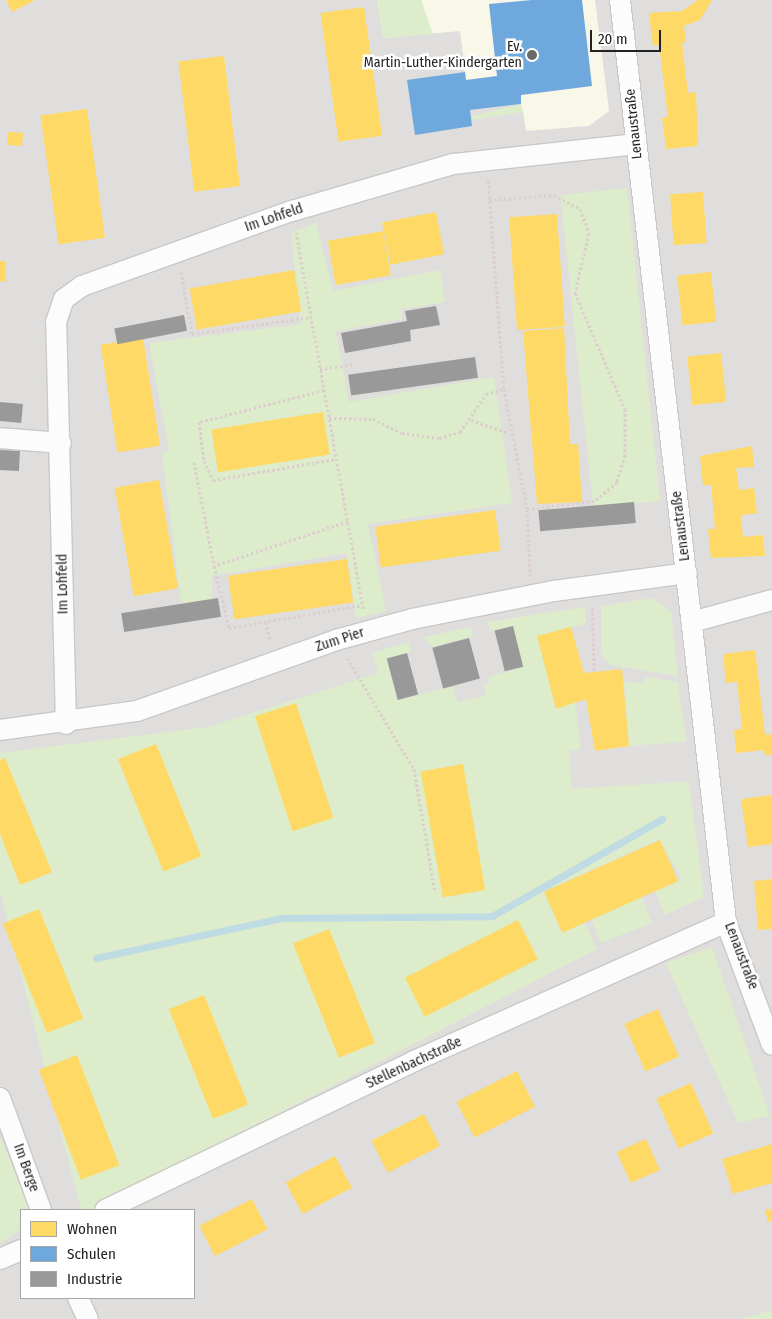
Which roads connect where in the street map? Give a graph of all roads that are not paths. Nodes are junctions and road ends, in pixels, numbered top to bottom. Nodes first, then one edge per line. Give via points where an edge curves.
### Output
1 (620, 0) edge
2 (636, 144) junction
3 (0, 438) edge
4 (61, 443) junction
5 (687, 574) junction
6 (772, 600) edge
7 (692, 622) junction
8 (66, 724) junction
9 (0, 730) edge
10 (726, 922) junction
11 (772, 1045) edge
12 (0, 1098) edge
13 (41, 1209) edge
14 (107, 1209) edge
15 (20, 1250) edge
16 (0, 1259) edge
17 (78, 1299) edge
18 (88, 1319) edge

1 - 2 street, Lenaustraße
2 - 4 street, Im Lohfeld via 453,164 292,211 82,286 64,299 56,322
2 - 5 street, Lenaustraße
3 - 4 street
4 - 8 street, Im Lohfeld
5 - 7 street, Lenaustraße
5 - 8 street, Zum Pier via 531,595 368,630 137,710
6 - 7 street
7 - 10 street, Lenaustraße
8 - 9 street, Zum Pier
10 - 11 street, Lenaustraße
10 - 14 street, Stellenbachstraße via 414,1061
12 - 13 street, Im Berge
15 - 16 street
17 - 18 street

